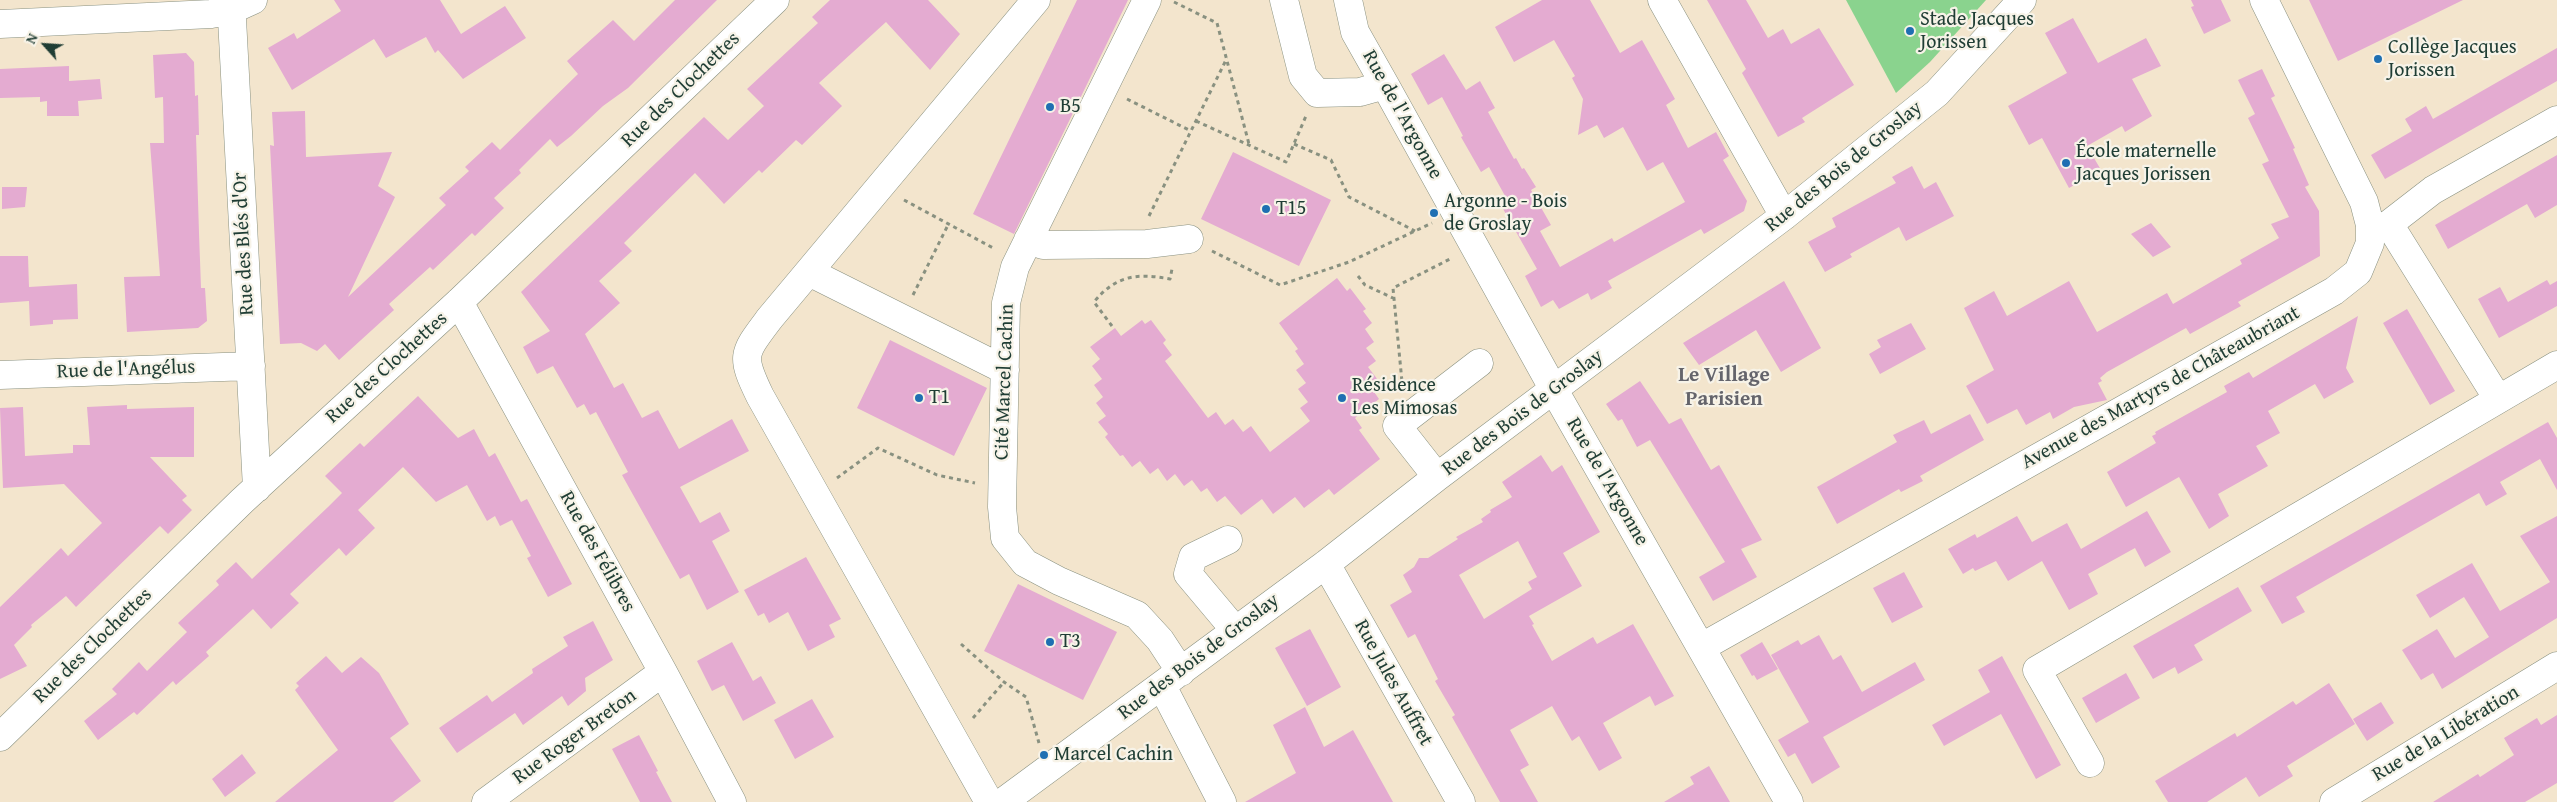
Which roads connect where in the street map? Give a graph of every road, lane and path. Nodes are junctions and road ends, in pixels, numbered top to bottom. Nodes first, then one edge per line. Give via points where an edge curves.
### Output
1 (775, 0) edge
2 (1036, 0) edge
3 (1147, 0) edge
4 (1169, 0) edge
5 (1284, 0) edge
6 (1348, 0) edge
7 (1662, 0) edge
8 (2022, 0) edge
9 (2264, 0) edge
10 (238, 3) edge
11 (0, 24) edge
12 (1227, 58) junction
13 (1385, 85) junction
14 (1104, 88) junction
15 (1317, 93) junction
16 (1196, 120) junction
17 (2557, 120) edge
18 (1191, 131) junction
19 (1249, 144) junction
20 (1294, 144) junction
21 (882, 184) junction
22 (1453, 208) junction
23 (1784, 216) junction
24 (948, 225) junction
25 (1416, 231) junction
26 (2376, 231) junction
27 (1185, 239) junction
28 (1136, 244) junction
29 (1023, 250) junction
30 (1447, 261) dead end
31 (809, 272) junction
32 (1358, 276) dead end
33 (1393, 298) junction
34 (459, 302) junction
35 (901, 318) junction
36 (1112, 326) dead end
37 (1479, 363) dead end
38 (2557, 365) edge
39 (251, 366) junction
40 (1005, 370) junction
41 (0, 375) edge
42 (1554, 390) junction
43 (2498, 399) junction
44 (1421, 407) junction
45 (1437, 477) junction
46 (257, 488) junction
47 (1002, 488) junction
48 (815, 494) junction
49 (1228, 540) dead end
50 (1326, 564) junction
51 (1235, 630) junction
52 (961, 644) dead end
53 (1702, 647) junction
54 (2557, 666) edge
55 (663, 672) junction
56 (1171, 679) junction
57 (1004, 682) junction
58 (951, 735) junction
59 (0, 737) edge
60 (2090, 763) dead end
61 (1052, 766) junction
62 (486, 802) edge
63 (732, 802) edge
64 (990, 802) edge
65 (1003, 802) edge
66 (1222, 802) edge
67 (1461, 802) edge
68 (1789, 802) edge
69 (2334, 802) edge

1 - 34 street, Rue des Clochettes
2 - 21 street
3 - 14 street, Cité Marcel Cachin
4 - 12 path via 1217,23
5 - 15 street via 1303,76
6 - 13 street, Rue de l'Argonne via 1356,32
7 - 23 street
8 - 23 street, Rue des Bois de Groslay via 1937,93
9 - 26 street
10 - 11 street via 211,14
10 - 39 street, Rue des Blés d'Or
12 - 16 path
12 - 19 path
13 - 15 street via 1360,92
13 - 22 street, Rue de l'Argonne
14 - 18 path
14 - 29 street, Cité Marcel Cachin
15 - 20 path
16 - 18 path
16 - 19 path
17 - 26 street via 2432,190
18 - 28 path
19 - 20 path via 1286,162
20 - 25 path via 1330,160 1349,197
21 - 24 path via 910,206
21 - 31 street
22 - 25 path
22 - 42 street, Rue de l'Argonne
23 - 42 street, Rue des Bois de Groslay
24 - 29 path
24 - 35 path
25 - 27 path via 1349,262 1280,285
26 - 43 street
26 - 53 street, Avenue des Martyrs de Châteaubriant via 2358,272 2334,290
27 - 28 street
27 - 36 path via 1170,279 1128,276 1103,291 1094,302
28 - 29 street via 1043,245
29 - 40 street, Cité Marcel Cachin via 1006,303
30 - 33 path via 1394,288
31 - 35 street
31 - 48 street via 756,337 746,358 760,396
32 - 33 path via 1365,285
33 - 44 path via 1402,382
34 - 46 street, Rue des Clochettes
34 - 55 street, Rue des Félibres
35 - 40 street
37 - 44 street
38 - 43 street
39 - 41 street, Rue de l'Angélus
39 - 46 street, Rue des Blés d'Or
40 - 47 street, Cité Marcel Cachin
42 - 45 street, Rue des Bois de Groslay
42 - 53 street, Rue de l'Argonne
43 - 60 street via 2037,670
44 - 45 street via 1397,426
45 - 50 street, Rue des Bois de Groslay
46 - 59 street, Rue des Clochettes
47 - 48 path via 937,476 878,448
47 - 56 street, Cité Marcel Cachin via 1005,538 1025,563 1059,582 1136,615 1160,640
48 - 58 street
49 - 51 street via 1193,557 1188,574
50 - 51 street, Rue des Bois de Groslay
50 - 67 street, Rue Jules Auffret
51 - 56 street, Rue des Bois de Groslay
52 - 57 path
53 - 68 street, Rue de l'Argonne
54 - 69 street, Rue de la Libération
55 - 62 street, Rue Roger Breton
55 - 63 street, Rue des Félibres
56 - 61 street, Rue des Bois de Groslay
56 - 66 street, Cité Marcel Cachin
57 - 58 path via 968,724
57 - 61 path via 1026,697 1039,744
58 - 64 street
61 - 65 street, Rue des Bois de Groslay

